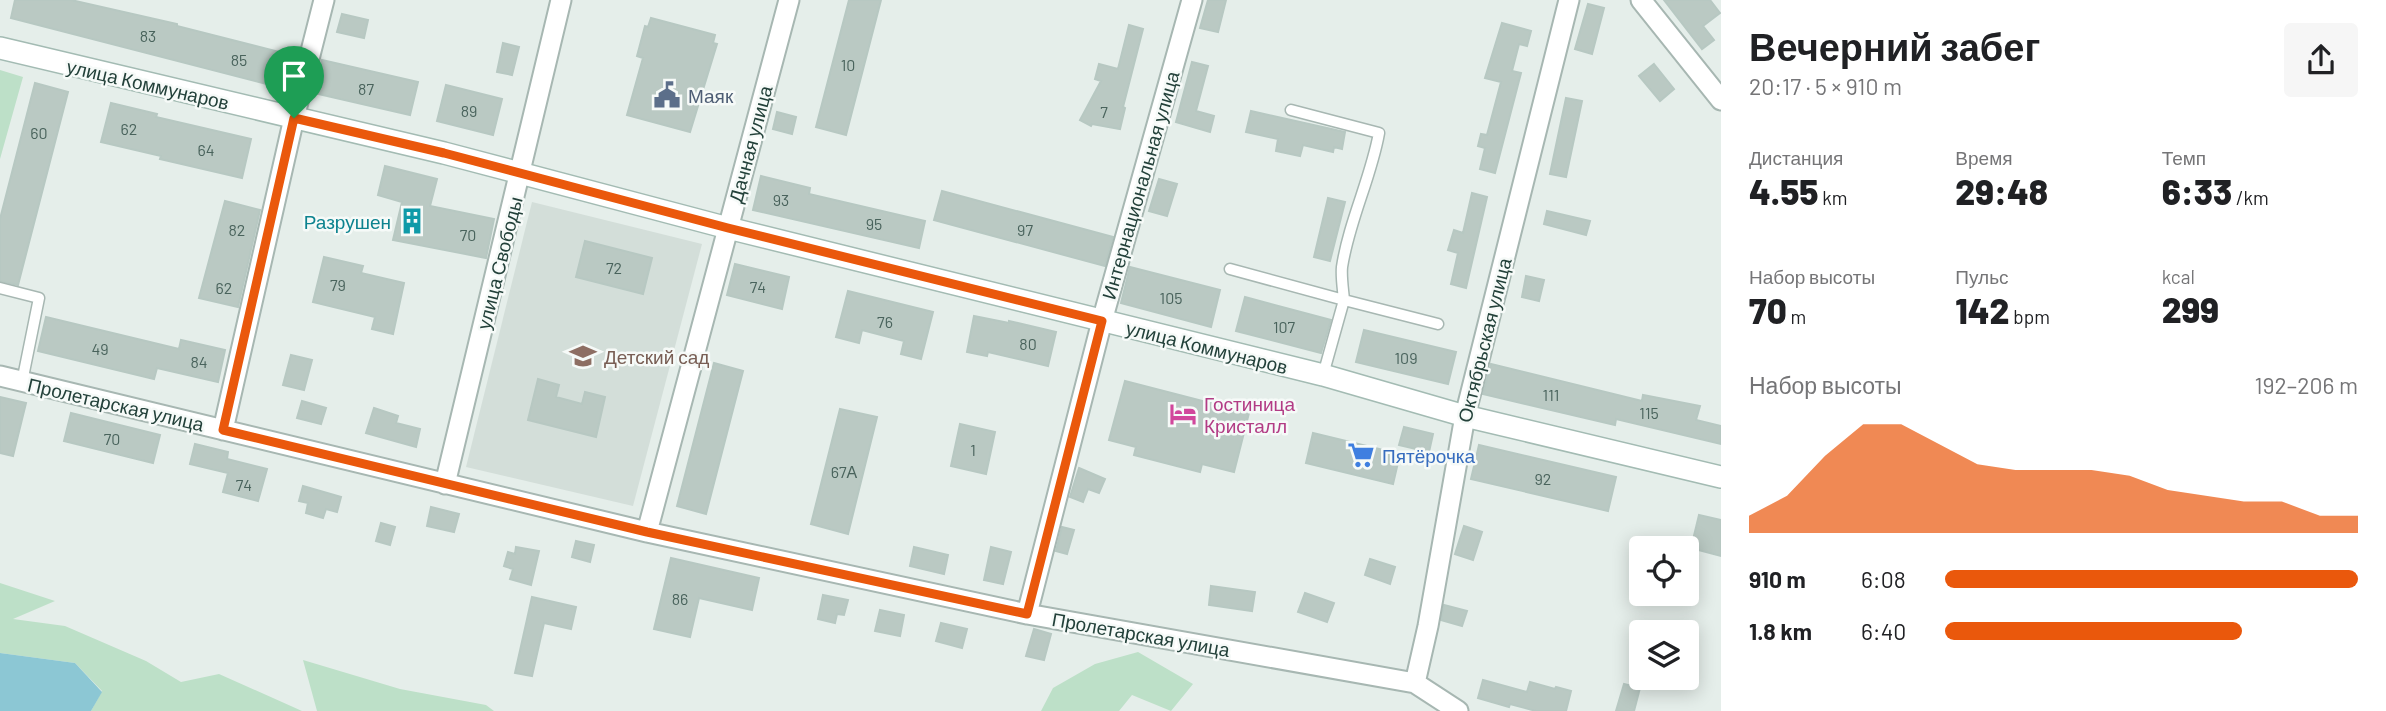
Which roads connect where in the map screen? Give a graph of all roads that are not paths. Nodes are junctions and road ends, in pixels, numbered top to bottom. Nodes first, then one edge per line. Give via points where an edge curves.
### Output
1 (324, 0) edge
2 (561, 0) edge
3 (789, 0) edge
4 (1192, 0) edge
5 (1569, 0) edge
6 (1641, 0) edge
7 (0, 48) edge
8 (1721, 100) edge
9 (1291, 110) dead end
10 (294, 118) junction
11 (521, 173) junction
12 (728, 228) junction
13 (1230, 270) dead end
14 (0, 288) edge
15 (1344, 300) junction
16 (1102, 321) junction
17 (1437, 324) dead end
18 (1324, 375) junction
19 (0, 376) edge
20 (22, 382) junction
21 (1465, 416) junction
22 (223, 430) junction
23 (1721, 477) edge
24 (445, 484) junction
25 (647, 532) junction
26 (1027, 614) junction
27 (1415, 683) junction
28 (1458, 711) edge

1 - 10 street
2 - 11 street, улица Свободы
3 - 12 street, Дачная улица
4 - 16 street, Интернациональная улица
5 - 21 street, Октябрьская улица
6 - 8 street
7 - 10 main road, улица Коммунаров
9 - 15 lane via 1379,133 1342,268
10 - 11 main road, улица Коммунаров
10 - 22 street
11 - 12 main road, улица Коммунаров
11 - 24 street, улица Свободы
12 - 16 main road, улица Коммунаров
12 - 25 street, Дачная улица
13 - 15 lane
14 - 20 lane via 39,298
15 - 17 lane
15 - 18 lane
16 - 18 main road, улица Коммунаров
16 - 26 street, Интернациональная улица
18 - 21 main road, улица Коммунаров
19 - 20 street, Пролетарская улица
20 - 22 street, Пролетарская улица
21 - 23 main road, улица Коммунаров
21 - 27 street, Октябрьская улица
22 - 24 street, Пролетарская улица
24 - 25 street, Пролетарская улица
25 - 26 street, Пролетарская улица
26 - 27 street, Пролетарская улица
27 - 28 street, Пролетарская улица

